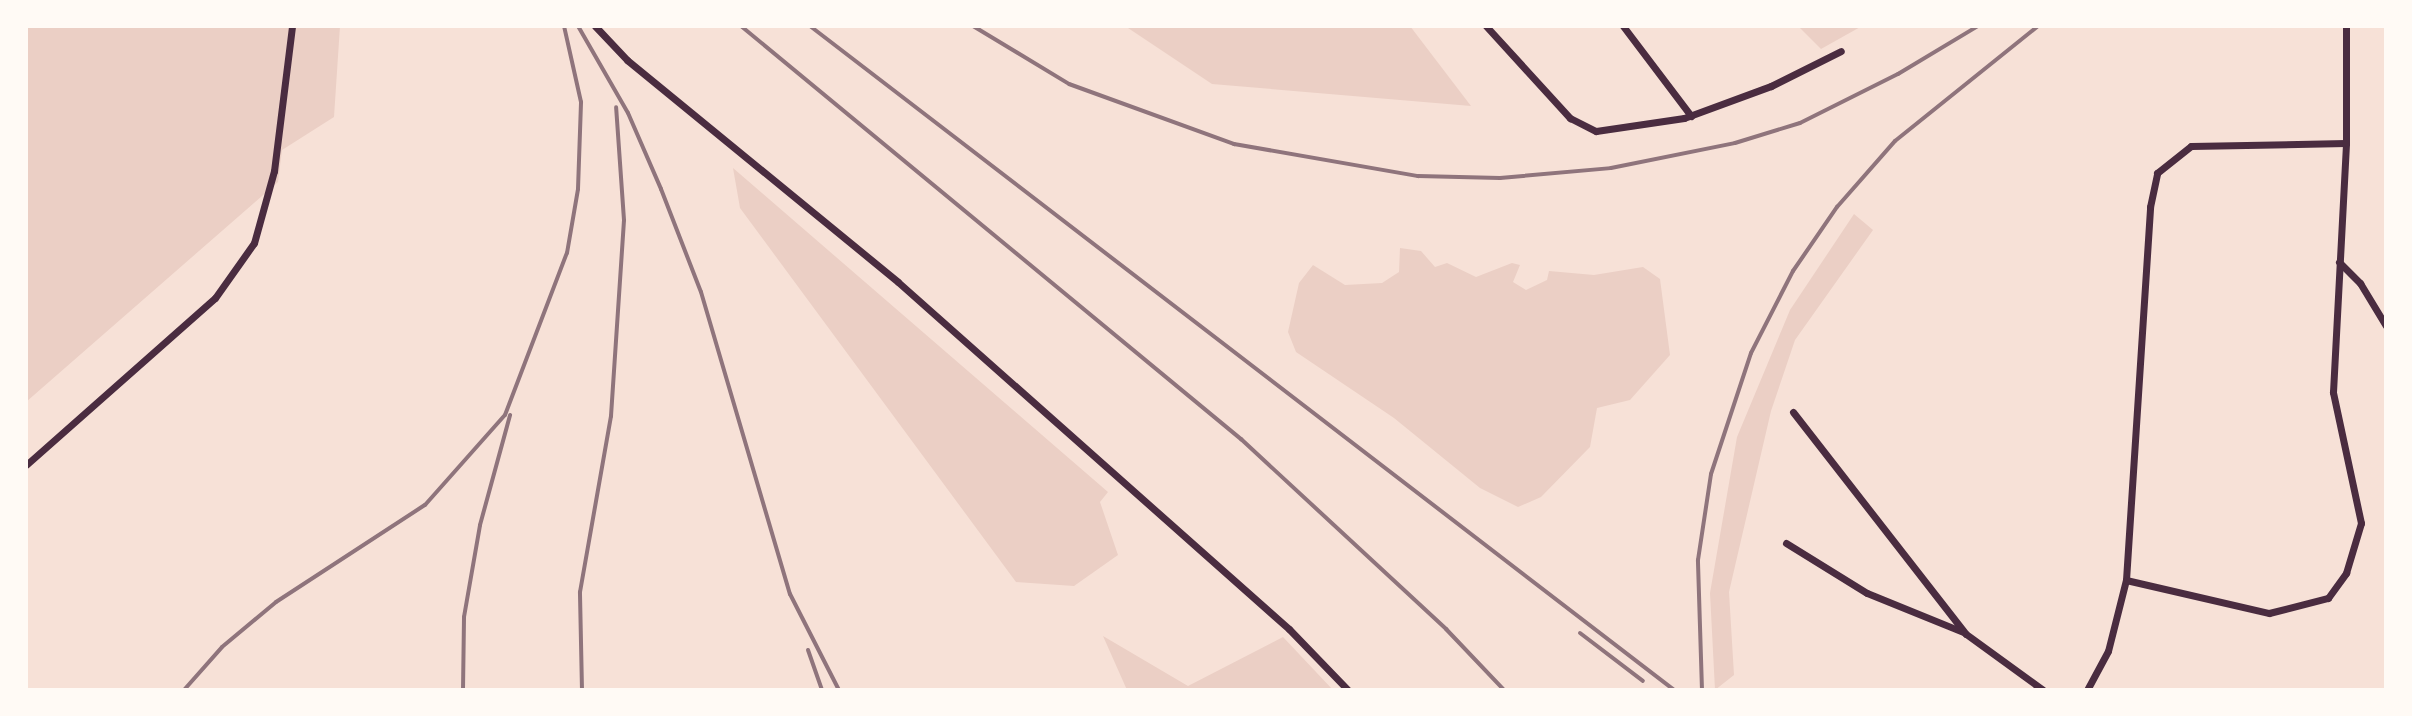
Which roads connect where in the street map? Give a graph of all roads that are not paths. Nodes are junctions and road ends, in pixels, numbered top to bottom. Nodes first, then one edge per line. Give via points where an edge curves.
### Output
1 (292, 26) edge
2 (595, 26) edge
3 (1486, 26) edge
4 (1623, 26) edge
5 (2346, 26) edge
6 (1841, 51) dead end
7 (1691, 116) junction
8 (2346, 143) junction
9 (2339, 262) junction
10 (2386, 326) edge
11 (1793, 412) dead end
12 (26, 465) edge
13 (1786, 543) dead end
14 (2126, 580) junction
15 (1966, 634) junction
16 (1348, 690) edge
17 (2043, 690) edge
18 (2087, 690) edge

1 - 12 street via 274,171 254,243 215,298
2 - 16 street via 627,60 898,282 1289,629
3 - 7 street via 1570,118 1596,131
4 - 7 street
5 - 8 street
6 - 7 street via 1771,86
8 - 9 street
8 - 14 street via 2191,146 2157,173 2150,207
9 - 10 street via 2360,283
9 - 14 street via 2333,392 2361,523 2346,573 2328,598 2269,613
11 - 15 street
13 - 15 street via 1867,593
14 - 18 street via 2108,651
15 - 17 street

